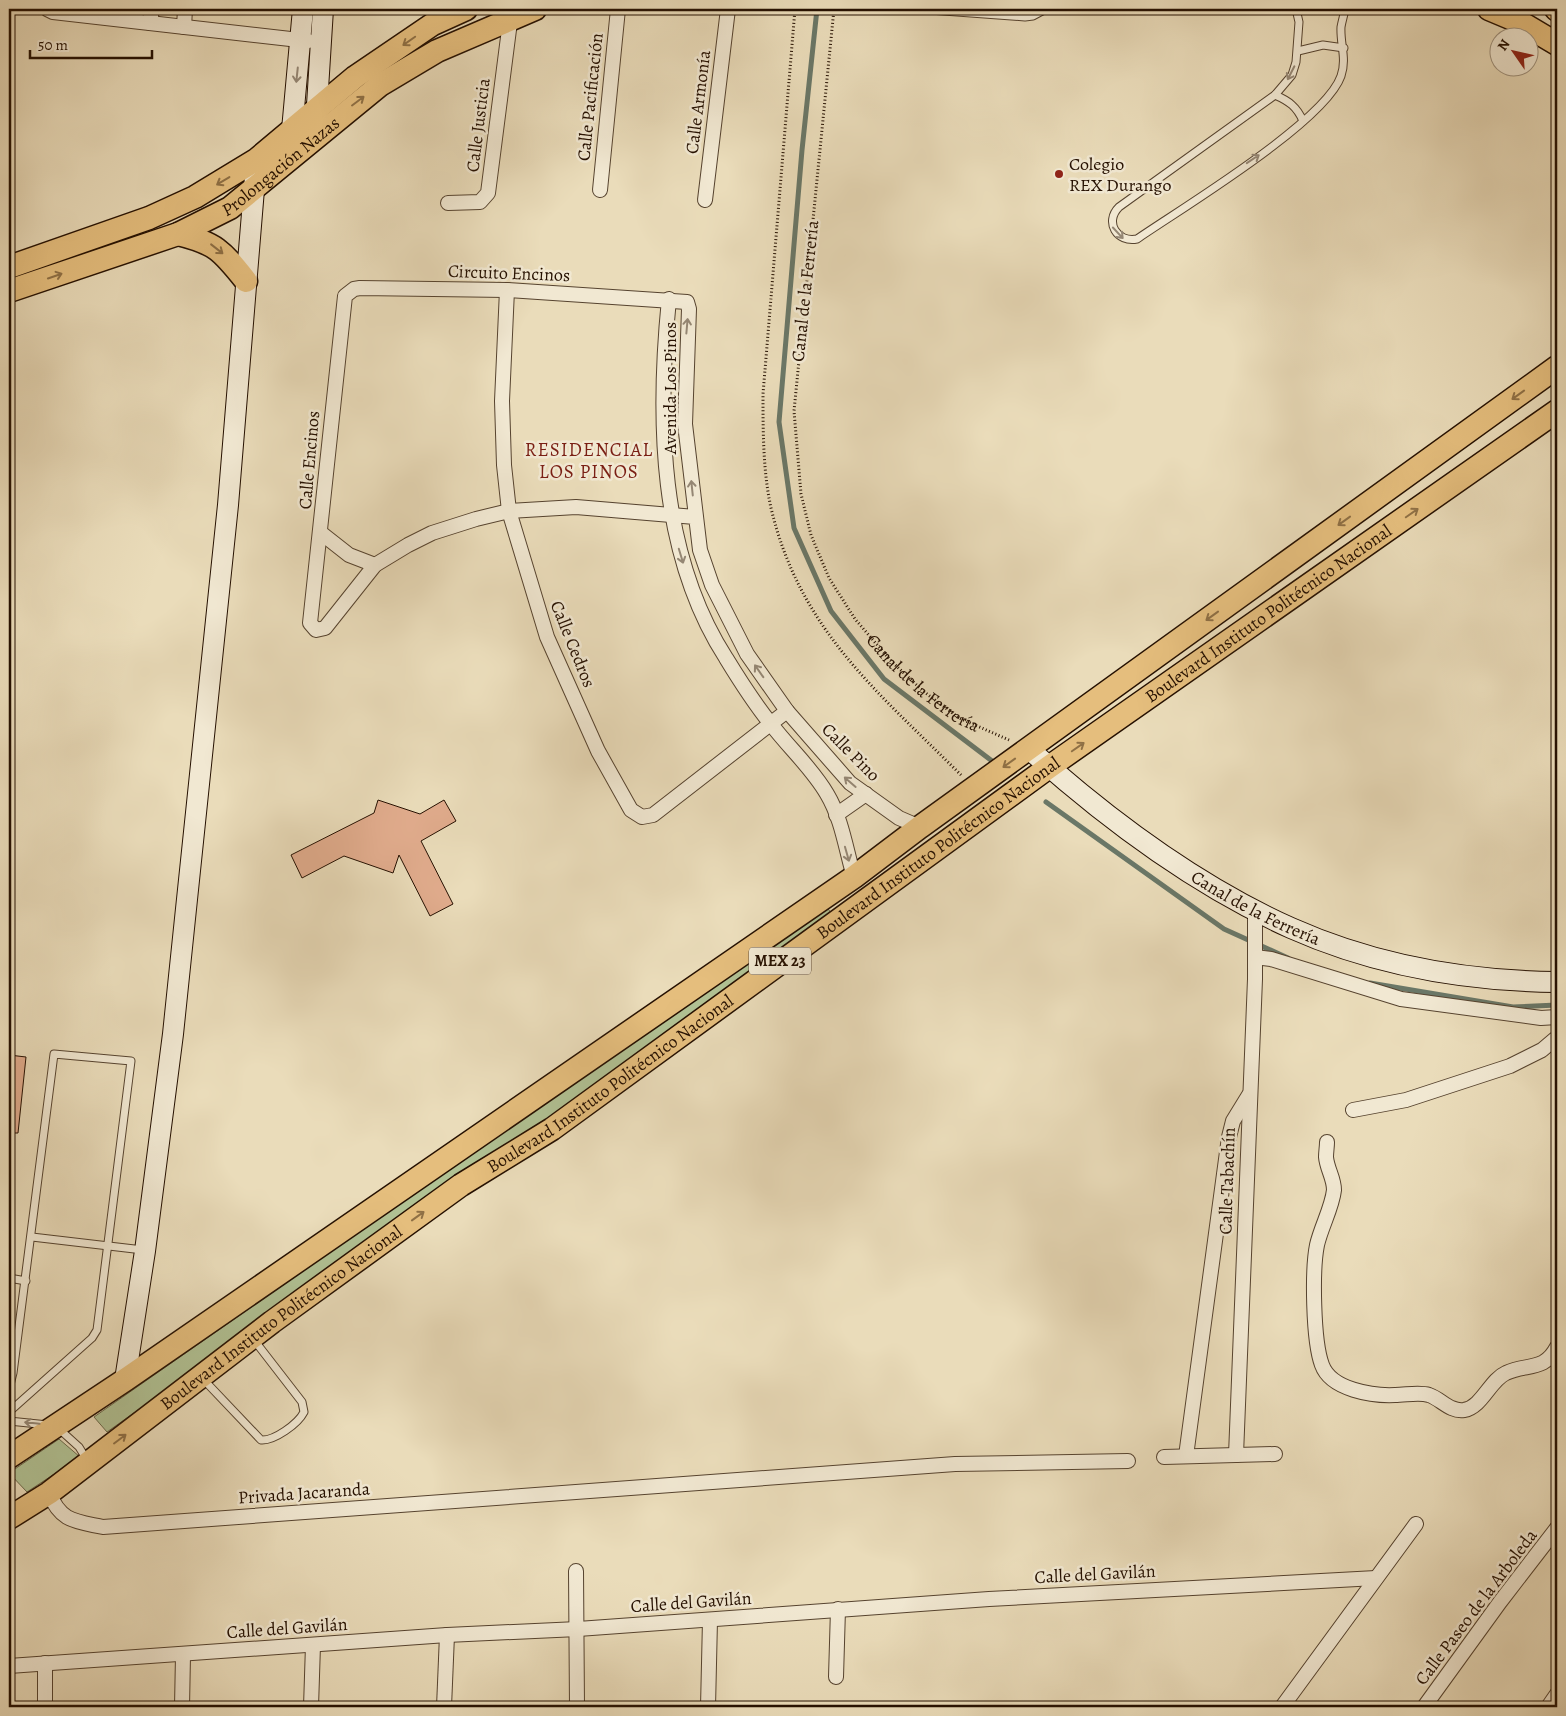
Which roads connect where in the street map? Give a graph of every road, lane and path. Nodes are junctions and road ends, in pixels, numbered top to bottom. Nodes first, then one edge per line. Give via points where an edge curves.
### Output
1 (46, 9) edge
2 (152, 9) edge
3 (185, 9) edge
4 (303, 9) edge
5 (323, 9) edge
6 (466, 9) edge
7 (535, 9) edge
8 (618, 9) edge
9 (728, 9) edge
10 (795, 9) edge
11 (834, 9) edge
12 (916, 9) edge
13 (1046, 9) edge
14 (1296, 9) edge
15 (1345, 9) edge
16 (1489, 9) edge
17 (511, 13) edge
18 (434, 16) edge
19 (150, 23) junction
20 (184, 27) junction
21 (300, 40) junction
22 (320, 43) junction
23 (1557, 44) edge
24 (1344, 48) junction
25 (1298, 51) junction
26 (1276, 95) junction
27 (316, 109) junction
28 (1303, 121) junction
29 (290, 131) junction
30 (318, 136) junction
31 (256, 160) junction
32 (292, 160) junction
33 (253, 190) junction
34 (600, 190) dead end
35 (705, 200) dead end
36 (448, 203) dead end
37 (178, 234) junction
38 (9, 267) edge
39 (246, 281) junction
40 (507, 290) junction
41 (9, 291) edge
42 (348, 292) joint
43 (668, 299) junction
44 (1557, 367) edge
45 (1557, 411) edge
46 (508, 511) junction
47 (674, 516) junction
48 (695, 517) junction
49 (321, 532) junction
50 (375, 565) junction
51 (786, 711) junction
52 (771, 724) junction
53 (1029, 749) junction
54 (829, 761) junction
55 (1049, 767) junction
56 (812, 772) junction
57 (974, 788) junction
58 (866, 794) junction
59 (836, 815) junction
60 (920, 827) junction
61 (854, 877) junction
62 (863, 900) junction
63 (1254, 909) junction
64 (1255, 954) junction
65 (1557, 982) edge
66 (1557, 1017) edge
67 (1541, 1018) junction
68 (1556, 1040) edge
69 (1249, 1095) junction
70 (1353, 1110) dead end
71 (1327, 1142) dead end
72 (32, 1237) junction
73 (109, 1246) junction
74 (145, 1250) junction
75 (9, 1278) edge
76 (26, 1281) junction
77 (253, 1337) junction
78 (1557, 1347) edge
79 (201, 1377) junction
80 (125, 1380) junction
81 (9, 1389) edge
82 (9, 1412) edge
83 (9, 1421) edge
84 (55, 1426) junction
85 (1275, 1454) dead end
86 (1236, 1455) junction
87 (1164, 1456) dead end
88 (1186, 1456) junction
89 (9, 1457) edge
90 (1128, 1461) dead end
91 (89, 1462) junction
92 (49, 1493) junction
93 (14, 1512) edge
94 (1416, 1524) dead end
95 (1557, 1528) edge
96 (576, 1572) dead end
97 (1376, 1578) junction
98 (838, 1609) junction
99 (710, 1620) junction
100 (578, 1629) junction
101 (447, 1635) junction
102 (313, 1645) junction
103 (183, 1655) junction
104 (45, 1663) junction
105 (9, 1666) edge
106 (836, 1677) dead end
107 (1557, 1694) edge
108 (45, 1707) edge
109 (182, 1707) edge
110 (311, 1707) edge
111 (444, 1707) edge
112 (577, 1707) edge
113 (708, 1707) edge
114 (1282, 1707) edge
115 (1424, 1707) edge
116 (1548, 1707) edge

1 - 19 street
2 - 19 street
3 - 20 street
4 - 21 street
5 - 22 street
6 - 18 main road, Prolongación Nazas
7 - 17 main road, Prolongación Nazas
8 - 34 street, Calle Pacificación
9 - 35 street, Calle Armonía
10 - 57 path via 763,394 771,507 800,588 817,620 867,683
11 - 53 path, Canal de la Ferrería via 794,411 801,494 811,534 829,578 855,619 891,661 959,718
12 - 13 lane via 1025,17
14 - 25 lane
15 - 24 lane via 1341,29
16 - 23 main road via 1520,22
30 -> 17 main road, Prolongación Nazas via 380,85
17 - 36 street, Calle Justicia via 488,193 480,202
18 -> 27 main road, Prolongación Nazas
19 - 20 street
20 - 21 street
21 - 22 street
21 -> 29 street
22 - 27 street
24 - 25 lane via 1323,45
24 - 28 lane via 1340,78 1333,90
25 -> 26 lane via 1292,75
26 - 28 lane via 1298,110
26 -> 28 lane via 1119,207 1112,218 1116,234 1124,239 1137,238 1274,145
27 - 29 main road, Prolongación Nazas
27 - 30 street
29 - 31 main road, Prolongación Nazas
29 - 32 street
30 - 32 main road, Prolongación Nazas
31 - 33 street
31 -> 38 main road, Prolongación Nazas via 195,197 149,218
32 - 33 main road, Prolongación Nazas
33 - 37 main road, Prolongación Nazas via 230,208
33 - 39 street
37 -> 39 main road via 204,240 218,249
41 -> 37 main road, Prolongación Nazas
39 - 74 street via 227,515 172,1034
40 - 42 street, Circuito Encinos via 360,288
40 - 43 street, Circuito Encinos
40 - 46 street, Calle Cedros via 502,401
42 - 49 street, Calle Encinos via 342,302
43 - 47 street, Avenida Los Pinos via 662,401
48 -> 43 street, Avenida Los Pinos via 685,424 689,305 683,300
44 -> 53 main road, Boulevard Instituto Politécnico Nacional / MEX 23
55 -> 45 main road, Boulevard Instituto Politécnico Nacional / MEX 23
46 - 47 street via 576,507
46 - 50 street via 432,533
46 - 52 street, Calle Cedros via 546,637 598,751 634,814 642,817 653,815
47 - 48 street
47 -> 52 street, Avenida Los Pinos via 678,546 691,588 706,621 724,656
51 -> 48 street, Avenida Los Pinos via 726,617 700,550
49 - 50 street via 349,555
49 - 50 street, Calle Encinos via 310,623 316,630 325,628
51 - 52 street, Calle Cedros
51 - 54 street, Calle Pino
52 - 56 street
53 - 55 street, Canal de la Ferrería
53 -> 57 main road, Boulevard Instituto Politécnico Nacional / MEX 23
54 - 56 street
58 -> 54 street, Calle Pino
55 - 62 main road, Boulevard Instituto Politécnico Nacional / MEX 23
55 - 63 street, Canal de la Ferrería via 1126,828 1184,868
56 - 59 street
57 - 60 main road, Boulevard Instituto Politécnico Nacional / MEX 23
58 - 59 street
58 - 60 street, Calle Pino via 899,818
59 -> 61 street
60 - 61 main road, Boulevard Instituto Politécnico Nacional / MEX 23
61 - 62 main road
61 - 80 main road, Boulevard Instituto Politécnico Nacional / MEX 23
77 -> 62 main road, Boulevard Instituto Politécnico Nacional / MEX 23 via 461,1185 552,1128
63 - 64 street, Calle Tabachín
63 - 65 street, Canal de la Ferrería via 1318,938 1410,966 1492,980
64 - 67 street via 1401,999
64 - 69 street, Calle Tabachín
66 - 67 street
67 - 68 street
68 - 70 street via 1510,1066 1406,1100
69 - 86 street, Calle Tabachín
69 - 88 street via 1233,1120 1229,1137
71 - 78 street via 1326,1158 1334,1191 1318,1243 1314,1272 1318,1351 1322,1367 1332,1379 1363,1392 1380,1395 1430,1395 1450,1408 1464,1410 1472,1407 1506,1373 1543,1363
72 - 73 lane
72 - 73 lane via 54,1054 131,1061
72 - 76 lane
73 - 74 lane
73 - 82 lane via 97,1330
74 - 80 street
75 - 76 lane
76 - 81 lane
77 - 79 main road, Boulevard Instituto Politécnico Nacional / MEX 23
77 - 79 lane via 302,1402 304,1412 298,1420 275,1437 261,1440
91 -> 79 main road, Boulevard Instituto Politécnico Nacional / MEX 23
80 - 84 main road, Boulevard Instituto Politécnico Nacional / MEX 23
84 -> 83 lane
84 - 89 main road, Boulevard Instituto Politécnico Nacional / MEX 23
84 - 91 lane via 79,1447
85 - 86 street
86 - 88 street
87 - 88 street
90 - 92 street, Privada Jacaranda via 956,1464 103,1527 71,1520 56,1508
91 - 92 main road, Boulevard Instituto Politécnico Nacional / MEX 23
92 - 93 main road, Boulevard Instituto Politécnico Nacional / MEX 23
94 - 97 street
95 - 115 street, Calle Paseo de la Arboleda
96 - 100 street
97 - 98 street, Calle del Gavilán
97 - 114 street
98 - 99 street, Calle del Gavilán
98 - 106 street
99 - 100 street, Calle del Gavilán
99 - 113 street
100 - 101 street, Calle del Gavilán
100 - 112 street
101 - 102 street, Calle del Gavilán
101 - 111 street
102 - 103 street, Calle del Gavilán
102 - 110 street
103 - 104 street, Calle del Gavilán
103 - 109 street
104 - 105 street, Calle del Gavilán
104 - 108 street
107 - 116 street

